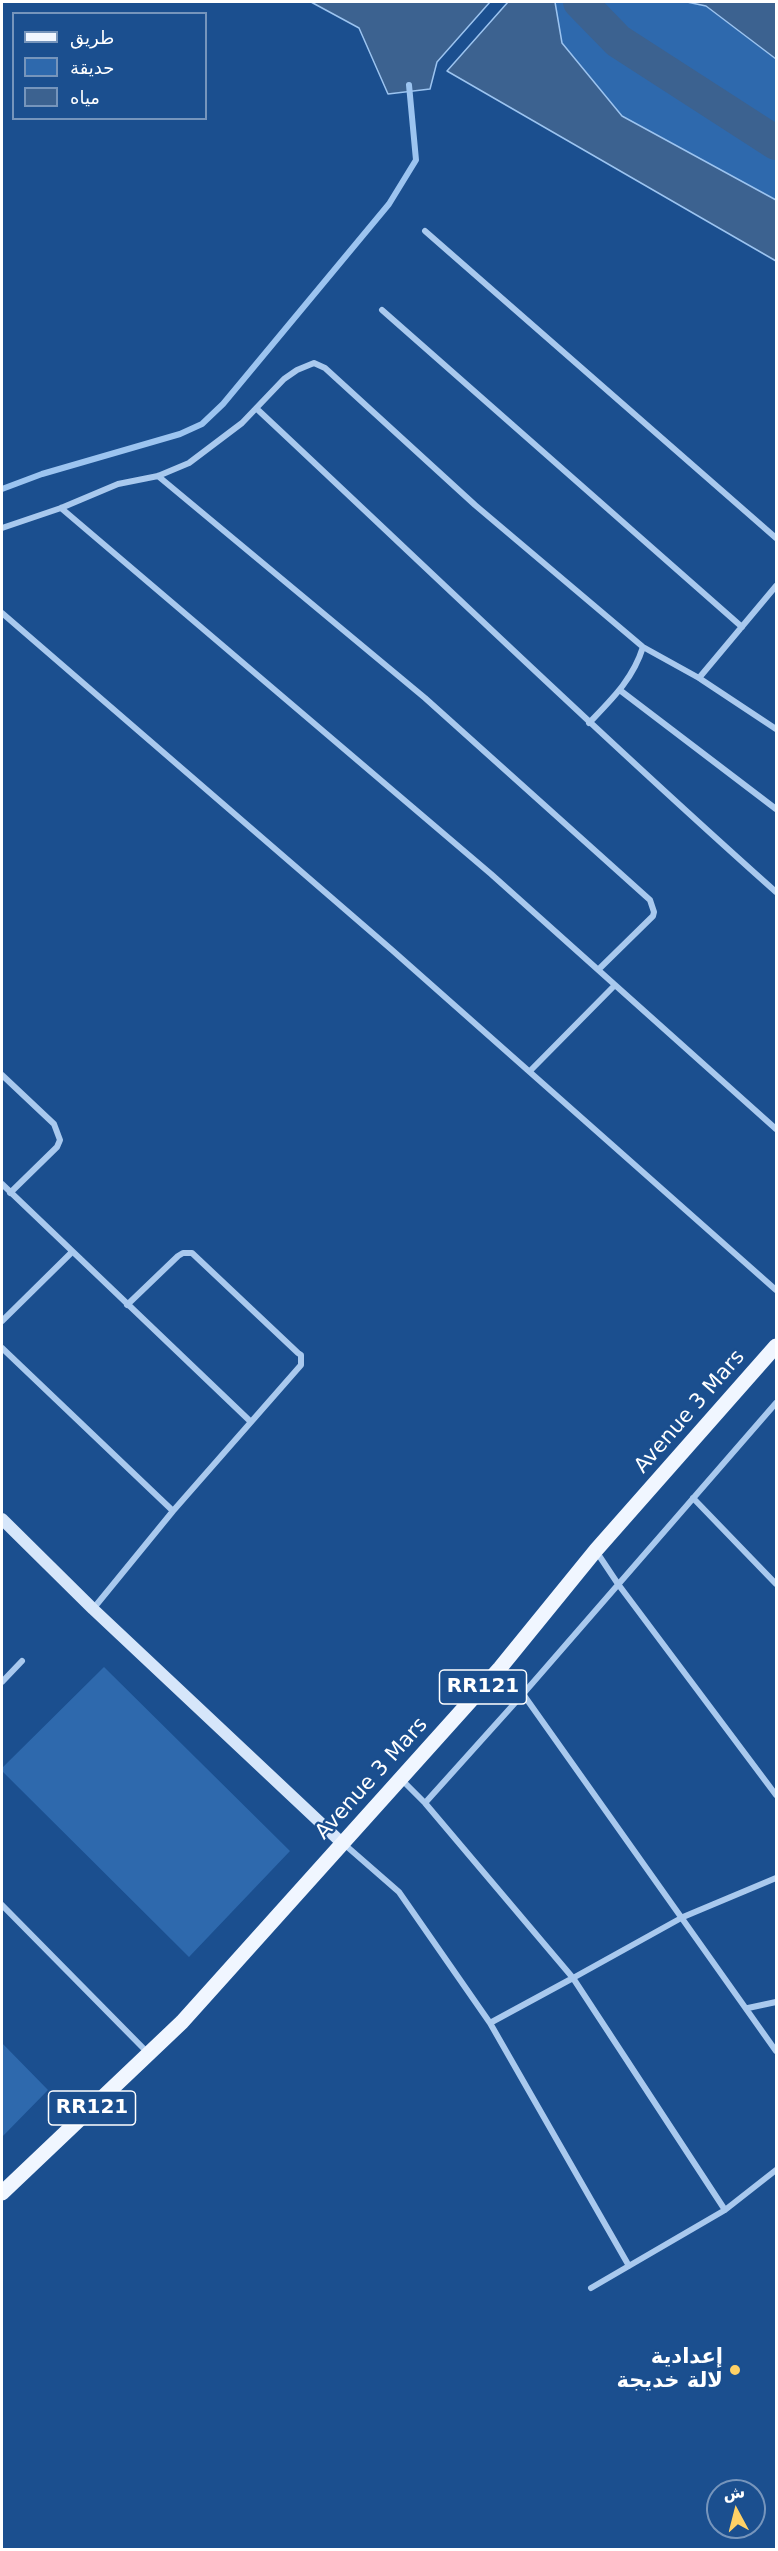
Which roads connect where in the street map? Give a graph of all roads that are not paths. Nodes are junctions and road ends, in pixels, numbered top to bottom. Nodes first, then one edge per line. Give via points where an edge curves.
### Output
1 (425, 231) dead end
2 (382, 310) dead end
3 (257, 410) junction
4 (158, 476) junction
5 (62, 508) junction
6 (2, 528) edge
7 (777, 538) edge
8 (777, 586) edge
9 (2, 613) edge
10 (742, 627) junction
11 (643, 646) junction
12 (699, 678) junction
13 (621, 691) junction
14 (589, 723) junction
15 (777, 729) edge
16 (777, 809) edge
17 (777, 892) edge
18 (598, 969) junction
19 (615, 986) junction
20 (530, 1071) junction
21 (2, 1075) edge
22 (777, 1129) edge
23 (2, 1184) edge
24 (10, 1193) junction
25 (72, 1252) junction
26 (777, 1290) edge
27 (127, 1305) junction
28 (2, 1321) edge
29 (777, 1346) edge
30 (2, 1348) edge
31 (777, 1403) edge
32 (250, 1422) junction
33 (693, 1498) junction
34 (173, 1511) junction
35 (2, 1520) edge
36 (596, 1551) junction
37 (618, 1584) junction
38 (777, 1584) edge
39 (93, 1609) junction
40 (22, 1661) dead end
41 (500, 1668) junction
42 (2, 1682) edge
43 (524, 1694) junction
44 (400, 1778) junction
45 (777, 1795) edge
46 (425, 1803) junction
47 (343, 1844) junction
48 (777, 1878) edge
49 (2, 1905) edge
50 (683, 1917) junction
51 (573, 1978) junction
52 (777, 2002) edge
53 (748, 2008) junction
54 (490, 2023) junction
55 (777, 2051) edge
56 (149, 2054) junction
57 (777, 2170) edge
58 (2, 2193) edge
59 (725, 2210) junction
60 (629, 2266) junction
61 (591, 2288) dead end

1 - 7 street
2 - 10 street
3 - 4 street via 214,447
3 - 11 street via 297,369 314,363 321,365 476,505
3 - 14 street
4 - 5 street via 118,484
4 - 18 street via 424,698 650,900 653,916
5 - 6 street
5 - 18 street
8 - 10 street
9 - 20 street
10 - 12 street
11 - 12 street
11 - 13 street
12 - 15 street
13 - 14 street
13 - 16 street
14 - 17 street
18 - 19 street
19 - 20 street
19 - 22 street
20 - 26 street
21 - 24 street via 54,1124 59,1134 57,1147
23 - 24 street
24 - 25 street
25 - 27 street
25 - 28 street
27 - 32 street
27 - 32 street via 183,1253 198,1257 232,1289 302,1361
29 - 36 main road, Avenue 3 Mars / RR121
30 - 34 street
31 - 33 street
32 - 34 street
33 - 37 street
33 - 38 street
34 - 39 street
35 - 39 street
36 - 37 street
36 - 41 main road, Avenue 3 Mars / RR121
37 - 43 street
37 - 45 street
39 - 47 street
40 - 42 street
41 - 43 street
41 - 44 main road, Avenue 3 Mars / RR121
43 - 46 street
43 - 50 street
44 - 46 street
44 - 47 main road, Avenue 3 Mars / RR121
46 - 51 street
47 - 54 street via 399,1892
47 - 56 main road, Avenue 3 Mars / RR121
48 - 50 street
49 - 56 street
50 - 51 street
50 - 53 street
51 - 54 street
51 - 59 street
52 - 53 street
53 - 55 street
54 - 60 street
56 - 58 main road, Avenue 3 Mars / RR121
57 - 59 street
59 - 60 street
60 - 61 street

